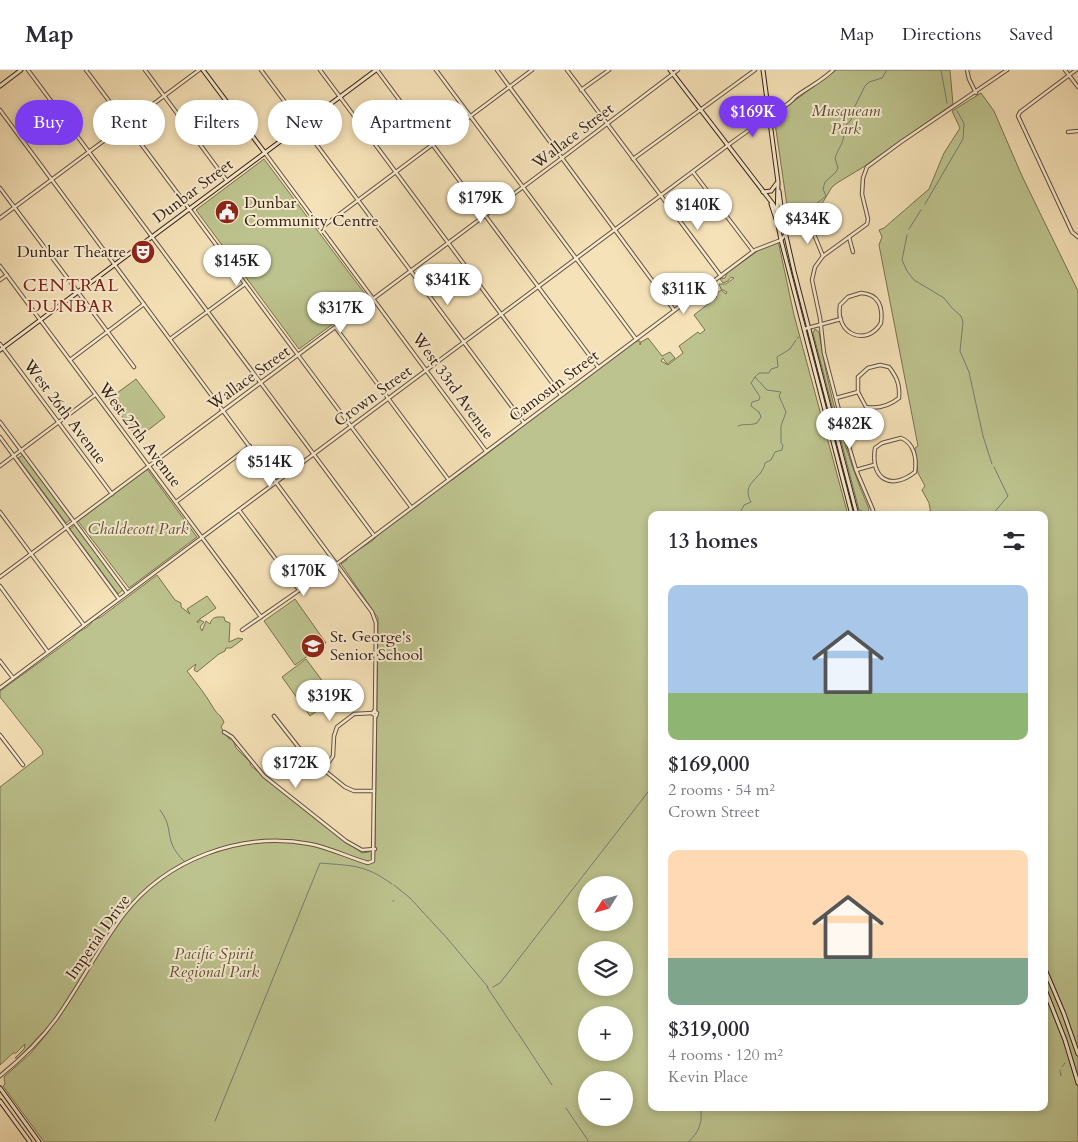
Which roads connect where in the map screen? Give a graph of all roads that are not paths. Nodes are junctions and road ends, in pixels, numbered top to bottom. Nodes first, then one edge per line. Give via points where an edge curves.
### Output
1 (21, 70) edge
2 (28, 70) edge
3 (86, 70) edge
4 (145, 70) edge
5 (199, 70) edge
6 (203, 70) edge
7 (261, 70) edge
8 (320, 70) edge
9 (377, 70) edge
10 (436, 70) edge
11 (497, 70) edge
12 (532, 70) edge
13 (567, 70) edge
14 (609, 70) edge
15 (670, 70) edge
16 (678, 70) edge
17 (754, 70) edge
18 (763, 70) edge
19 (833, 70) edge
20 (967, 70) edge
21 (1007, 70) edge
22 (1065, 70) edge
23 (1076, 70) edge
24 (673, 74) junction
25 (1069, 75) junction
26 (0, 86) edge
27 (509, 87) junction
28 (1078, 87) edge
29 (581, 90) junction
30 (976, 93) junction
31 (164, 96) junction
32 (340, 97) junction
33 (109, 100) edge
34 (159, 100) edge
35 (283, 100) edge
36 (336, 100) edge
37 (400, 100) edge
38 (0, 110) edge
39 (700, 110) junction
40 (470, 116) junction
41 (768, 116) junction
42 (607, 124) junction
43 (1078, 131) edge
44 (1068, 132) dead end
45 (98, 145) edge
46 (143, 145) edge
47 (276, 145) edge
48 (317, 145) edge
49 (432, 145) edge
50 (434, 145) edge
51 (727, 146) junction
52 (89, 152) junction
53 (265, 153) junction
54 (562, 158) junction
55 (633, 159) junction
56 (395, 172) junction
57 (693, 172) junction
58 (52, 180) junction
59 (227, 181) junction
60 (778, 182) junction
61 (0, 188) edge
62 (523, 188) junction
63 (778, 190) junction
64 (762, 192) junction
65 (660, 196) junction
66 (358, 200) junction
67 (771, 203) junction
68 (14, 208) junction
69 (190, 209) junction
70 (778, 212) junction
71 (486, 216) junction
72 (0, 218) edge
73 (777, 220) junction
74 (782, 221) junction
75 (811, 227) dead end
76 (321, 228) junction
77 (615, 230) junction
78 (785, 235) junction
79 (152, 236) junction
80 (849, 237) junction
81 (1078, 237) edge
82 (781, 240) junction
83 (448, 243) junction
84 (753, 251) junction
85 (853, 252) dead end
86 (823, 256) junction
87 (576, 259) junction
88 (115, 264) junction
89 (0, 266) edge
90 (411, 271) junction
91 (7, 275) junction
92 (720, 276) junction
93 (0, 280) edge
94 (245, 284) junction
95 (539, 287) junction
96 (78, 292) junction
97 (373, 299) junction
98 (144, 304) junction
99 (675, 310) junction
100 (208, 312) junction
101 (502, 315) junction
102 (841, 319) junction
103 (40, 320) junction
104 (821, 324) junction
105 (336, 327) junction
106 (808, 328) junction
107 (803, 329) junction
108 (107, 332) junction
109 (170, 339) junction
110 (636, 339) junction
111 (464, 343) junction
112 (1, 347) edge
113 (298, 355) junction
114 (70, 360) junction
115 (134, 367) dead end
116 (598, 367) junction
117 (426, 371) junction
118 (261, 383) junction
119 (858, 392) junction
120 (560, 395) junction
121 (95, 396) junction
122 (389, 398) junction
123 (836, 398) junction
124 (223, 410) junction
125 (0, 422) edge
126 (59, 422) junction
127 (524, 423) junction
128 (351, 426) junction
129 (0, 437) edge
130 (250, 446) junction
131 (21, 450) junction
132 (486, 452) junction
133 (314, 454) junction
134 (14, 456) junction
135 (874, 465) junction
136 (0, 466) edge
137 (149, 467) junction
138 (856, 470) junction
139 (448, 479) junction
140 (276, 482) junction
141 (112, 494) junction
142 (176, 502) junction
143 (411, 507) junction
144 (239, 510) junction
145 (851, 511) edge
146 (856, 511) edge
147 (873, 511) edge
148 (0, 512) edge
149 (74, 522) junction
150 (67, 527) junction
151 (373, 534) junction
152 (202, 538) junction
153 (31, 554) junction
154 (337, 563) junction
155 (0, 577) edge
156 (0, 586) edge
157 (299, 590) junction
158 (128, 593) junction
159 (119, 598) junction
160 (261, 617) junction
161 (84, 625) junction
162 (242, 630) dead end
163 (48, 652) junction
164 (0, 660) edge
165 (13, 678) junction
166 (0, 688) edge
167 (374, 713) junction
168 (274, 716) dead end
169 (224, 732) dead end
170 (0, 735) edge
171 (22, 765) dead end
172 (323, 770) junction
173 (374, 791) junction
174 (375, 849) junction
175 (1048, 976) edge
176 (1048, 998) edge
177 (1078, 1054) edge
178 (0, 1076) edge
179 (1078, 1083) edge
180 (0, 1088) edge
181 (0, 1101) edge
182 (30, 1142) edge
183 (39, 1142) edge

1 - 26 main road
2 - 52 street
3 - 33 street
4 - 31 street
5 - 31 street
6 - 53 main road, West 33rd Avenue
7 - 35 street
8 - 32 street
9 - 32 main road, Dunbar Street
9 - 37 street
10 - 40 street
11 - 27 street
12 - 27 street
13 - 29 street
14 - 29 street
15 - 24 main road
16 - 24 street, Wallace Street
17 - 39 street
18 - 41 main road
19 - 41 street, Crown Street
20 - 30 street
21 - 30 street
22 - 25 street
23 - 25 street
24 - 39 main road
24 - 42 street, Wallace Street
25 - 28 street
25 - 81 street via 1018,116 1072,232
27 - 40 street
27 - 54 street
29 - 42 street
30 - 80 street via 867,167 862,185 867,224
31 - 34 street
31 - 59 street
32 - 36 main road, Dunbar Street
32 - 56 street
38 - 58 street
39 - 51 main road
39 - 55 street
40 - 62 street
41 - 51 street, Crown Street
41 - 60 main road
42 - 54 street, Wallace Street
42 - 55 street
43 - 44 street
45 - 52 street
46 - 69 street
47 - 53 main road, Dunbar Street
48 - 66 street
49 - 56 street
50 - 71 street
51 - 57 street, Crown Street
51 - 64 main road
52 - 58 street
52 - 79 street
53 - 59 main road, Dunbar Street
53 - 76 street, West 33rd Avenue
54 - 62 street, Wallace Street
54 - 77 street
55 - 65 street
56 - 66 street
56 - 83 street
57 - 65 street, Crown Street
57 - 84 street
58 - 68 street
58 - 88 street
59 - 69 main road, Dunbar Street
60 - 63 main road
60 - 64 main road via 771,191
61 - 68 street
62 - 71 street, Wallace Street
62 - 87 street
63 - 70 main road
63 - 74 main road
64 - 67 main road
65 - 77 street, Crown Street
65 - 92 street
66 - 76 street
66 - 90 street
67 - 70 main road
67 - 73 main road
68 - 72 street
68 - 96 street
69 - 79 main road, Dunbar Street
69 - 94 street
70 - 73 main road
70 - 74 main road
71 - 83 street, Wallace Street
71 - 95 street
73 - 82 main road
74 - 78 main road
75 - 86 street
76 - 97 street, West 33rd Avenue
77 - 87 street, Crown Street
77 - 99 street
78 - 82 street
78 - 106 main road
79 - 88 main road, Dunbar Street
79 - 100 street
80 - 85 street
80 - 86 street
82 - 84 street, Camosun Street
82 - 107 main road
83 - 90 street, Wallace Street
83 - 101 street
84 - 92 street, Camosun Street
86 - 104 street via 815,267 812,280
87 - 95 street, Crown Street
87 - 110 street
88 - 96 main road, Dunbar Street
88 - 98 street
89 - 91 street, West 27th Avenue
90 - 97 street, Wallace Street
90 - 111 street
91 - 93 street
91 - 103 street, West 27th Avenue
92 - 99 street, Camosun Street
94 - 100 street
94 - 113 street
95 - 101 street, Crown Street
95 - 116 street
96 - 103 main road, Dunbar Street
96 - 108 street
97 - 105 street, Wallace Street
97 - 117 street, West 33rd Avenue
98 - 108 street
98 - 109 street
99 - 110 street, Camosun Street
100 - 109 street
100 - 118 street
101 - 111 street, Crown Street
101 - 120 street
102 - 102 street via 848,333 872,332 881,323 879,304 873,294 855,294 841,302
102 - 104 street
103 - 112 main road, Dunbar Street
103 - 114 street, West 27th Avenue
104 - 106 street
104 - 123 street via 824,353
105 - 113 street, Wallace Street
105 - 122 street
106 - 107 street
106 - 146 main road
107 - 145 main road
108 - 114 street
108 - 115 street
109 - 124 street
110 - 116 street, Camosun Street
111 - 117 street, Crown Street
111 - 127 street
112 - 126 street, West 26th Avenue
113 - 118 street, Wallace Street
113 - 128 street
114 - 121 street, West 27th Avenue
116 - 120 street, Camosun Street
117 - 122 street, Crown Street
117 - 132 street, West 33rd Avenue
118 - 124 street, Wallace Street
118 - 133 street
119 - 119 street via 858,377 862,372 880,366 889,367 895,374 900,390 899,398 879,408 866,406
119 - 123 street
120 - 127 street, Camosun Street
121 - 126 street
121 - 137 street, West 27th Avenue
122 - 128 street, Crown Street
122 - 139 street
123 - 138 street
124 - 130 street
124 - 137 street, Wallace Street
125 - 131 street
126 - 131 street
126 - 141 street, West 26th Avenue
127 - 132 street, Camosun Street
128 - 133 street, Crown Street
128 - 143 street
129 - 134 street
130 - 140 street
130 - 142 street
131 - 134 street
131 - 149 street
132 - 139 street, Camosun Street
133 - 140 street, Crown Street
133 - 151 street
134 - 136 street
134 - 150 street
135 - 135 street via 881,478 896,481 915,472 916,457 908,441 900,438 889,440 875,448
135 - 138 street
137 - 141 street, Wallace Street
137 - 142 street, West 27th Avenue
138 - 147 street
139 - 143 street, Camosun Street
140 - 144 street, Crown Street
140 - 154 street
141 - 149 street, Wallace Street
142 - 152 street, West 27th Avenue
143 - 151 street, Camosun Street
144 - 152 street, Crown Street
144 - 157 street
148 - 153 street
149 - 150 street, Wallace Street
149 - 158 street
150 - 153 street, Wallace Street
150 - 159 street
151 - 154 street, Camosun Street
152 - 158 street, Crown Street
152 - 160 street, West 27th Avenue
153 - 155 street, Wallace Street
153 - 161 street
154 - 157 street, Camosun Street
154 - 167 street via 375,618
156 - 163 street
157 - 160 street, Camosun Street
158 - 159 street, Crown Street
159 - 161 street, Crown Street
160 - 162 street, Camosun Street
161 - 163 street, Crown Street
163 - 165 street, Crown Street
164 - 165 street
165 - 166 street, Crown Street
167 - 172 street via 354,714 337,727 333,756
167 - 173 street
168 - 172 street via 303,753
169 - 174 street via 232,737 264,776 346,841 362,850
170 - 171 street
172 - 173 street via 349,789
173 - 174 street
174 - 178 street, Imperial Drive via 373,861 368,863 309,844 252,842 202,855 167,873 124,915 42,1037
175 - 177 main road
176 - 179 main road
180 - 183 main road
181 - 182 main road

